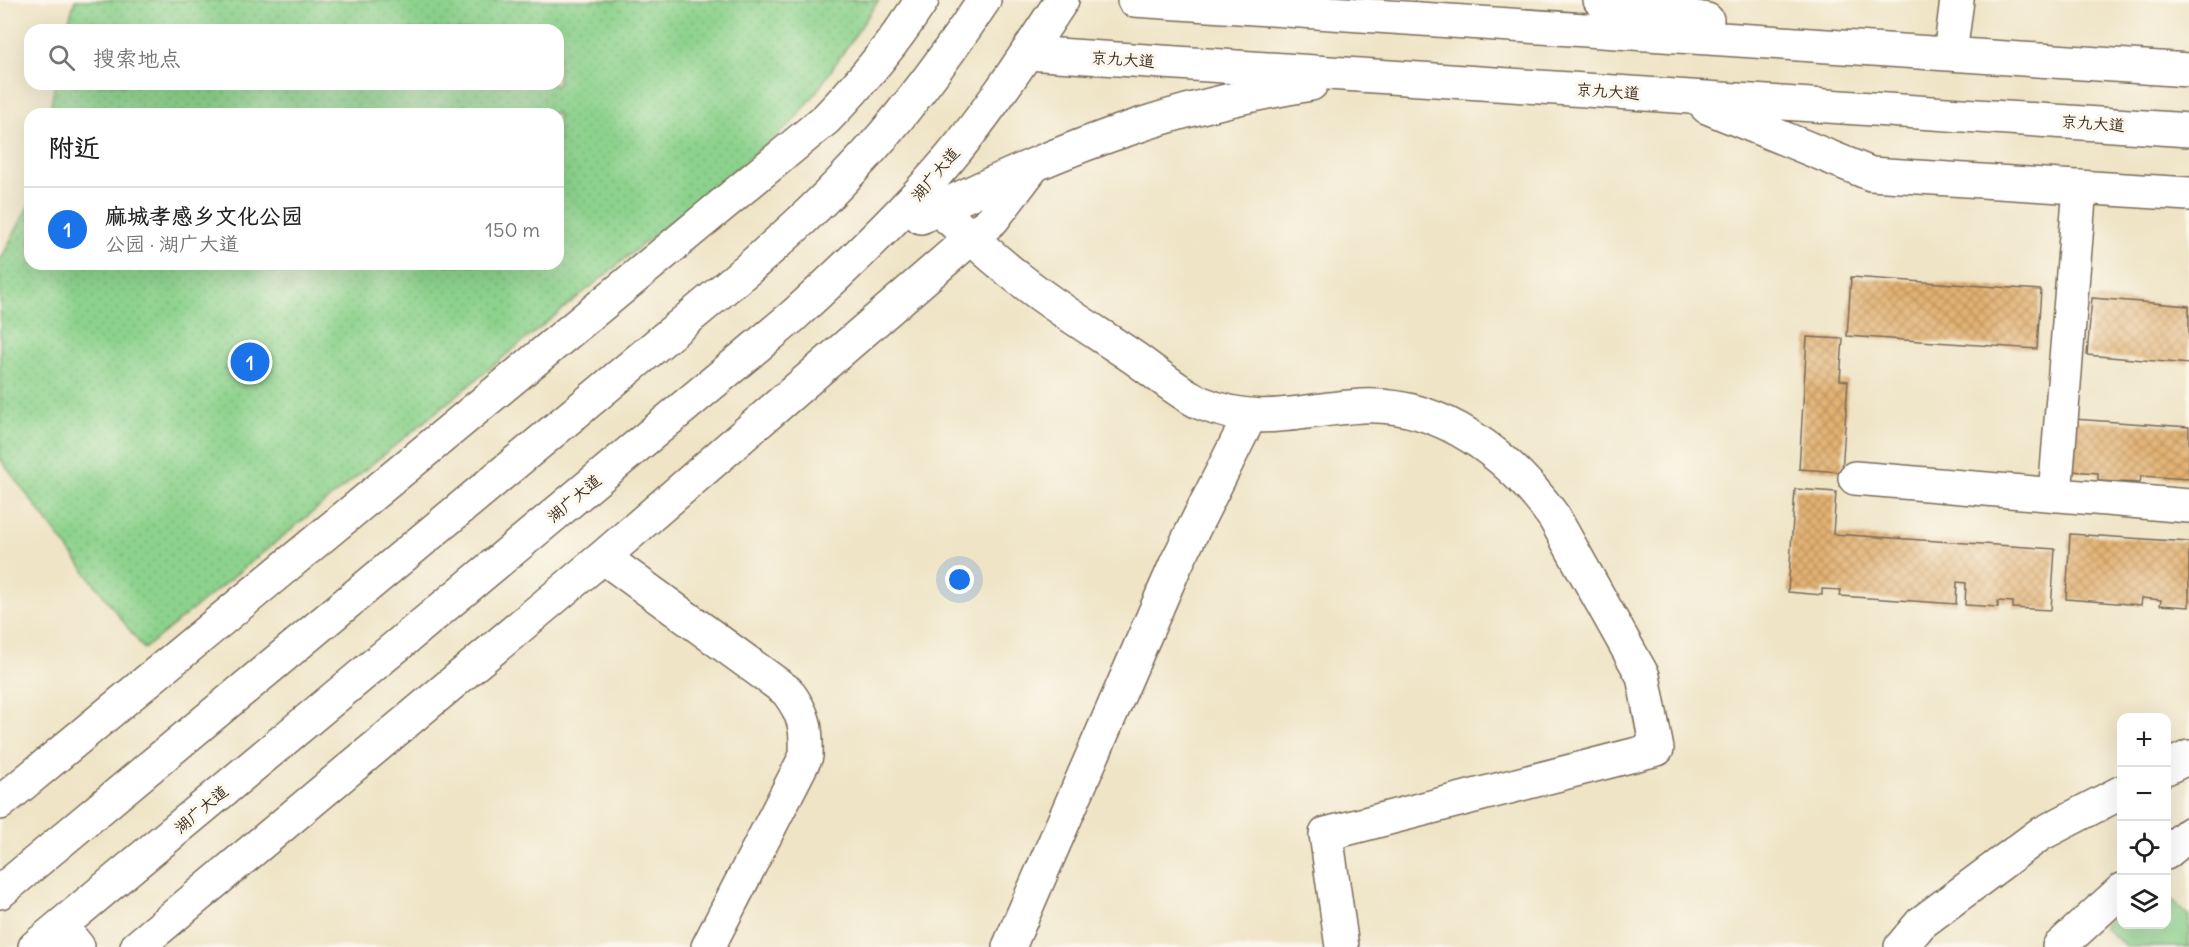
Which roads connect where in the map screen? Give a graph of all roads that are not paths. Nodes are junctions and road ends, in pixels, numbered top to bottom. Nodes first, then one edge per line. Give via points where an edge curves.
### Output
1 (922, 0) edge
2 (984, 0) edge
3 (1062, 0) edge
4 (1134, 0) edge
5 (1600, 0) edge
6 (1957, 0) edge
7 (1851, 47) junction
8 (1027, 53) junction
9 (1950, 54) junction
10 (2189, 70) edge
11 (1377, 76) junction
12 (1680, 96) junction
13 (2189, 130) edge
14 (1034, 165) junction
15 (2080, 187) junction
16 (2189, 194) edge
17 (938, 208) junction
18 (972, 238) junction
19 (870, 245) junction
20 (1250, 416) junction
21 (1855, 478) dead end
22 (2055, 495) junction
23 (2189, 506) edge
24 (603, 557) junction
25 (2189, 757) edge
26 (2168, 767) edge
27 (2117, 794) edge
28 (2, 798) edge
29 (2189, 834) edge
30 (2171, 849) edge
31 (0, 892) edge
32 (2117, 894) edge
33 (70, 936) edge
34 (35, 947) edge
35 (137, 947) edge
36 (708, 947) edge
37 (1009, 947) edge
38 (1342, 947) edge
39 (1901, 947) edge
40 (2059, 947) edge

1 - 28 street via 894,42 826,119
2 - 31 street via 900,117 802,220
3 - 8 street, 湖广大道
4 - 7 street
5 - 7 street
6 - 9 street
7 - 9 street
8 - 11 street, 京九大道
8 - 19 street, 湖广大道 via 950,158
9 - 10 street
11 - 12 street, 京九大道
11 - 14 street via 1208,105 1135,126
12 - 13 street, 京九大道
12 - 15 street via 1871,174
14 - 17 street
14 - 18 street via 993,219
15 - 16 street
15 - 22 street
17 - 18 street
17 - 19 street
18 - 20 street via 1022,281 1198,402
18 - 24 street
19 - 33 street, 湖广大道 via 792,317
20 - 37 street via 1176,564
20 - 38 street via 1361,406 1399,408 1448,423 1495,453 1537,493 1554,517 1643,676 1657,749 1326,834
21 - 22 street
22 - 23 street
24 - 35 street
24 - 36 street via 787,691 807,728 806,756
25 - 26 street
27 - 39 street via 2039,835 1921,923
29 - 30 street
32 - 40 street
33 - 34 street, 湖广大道

